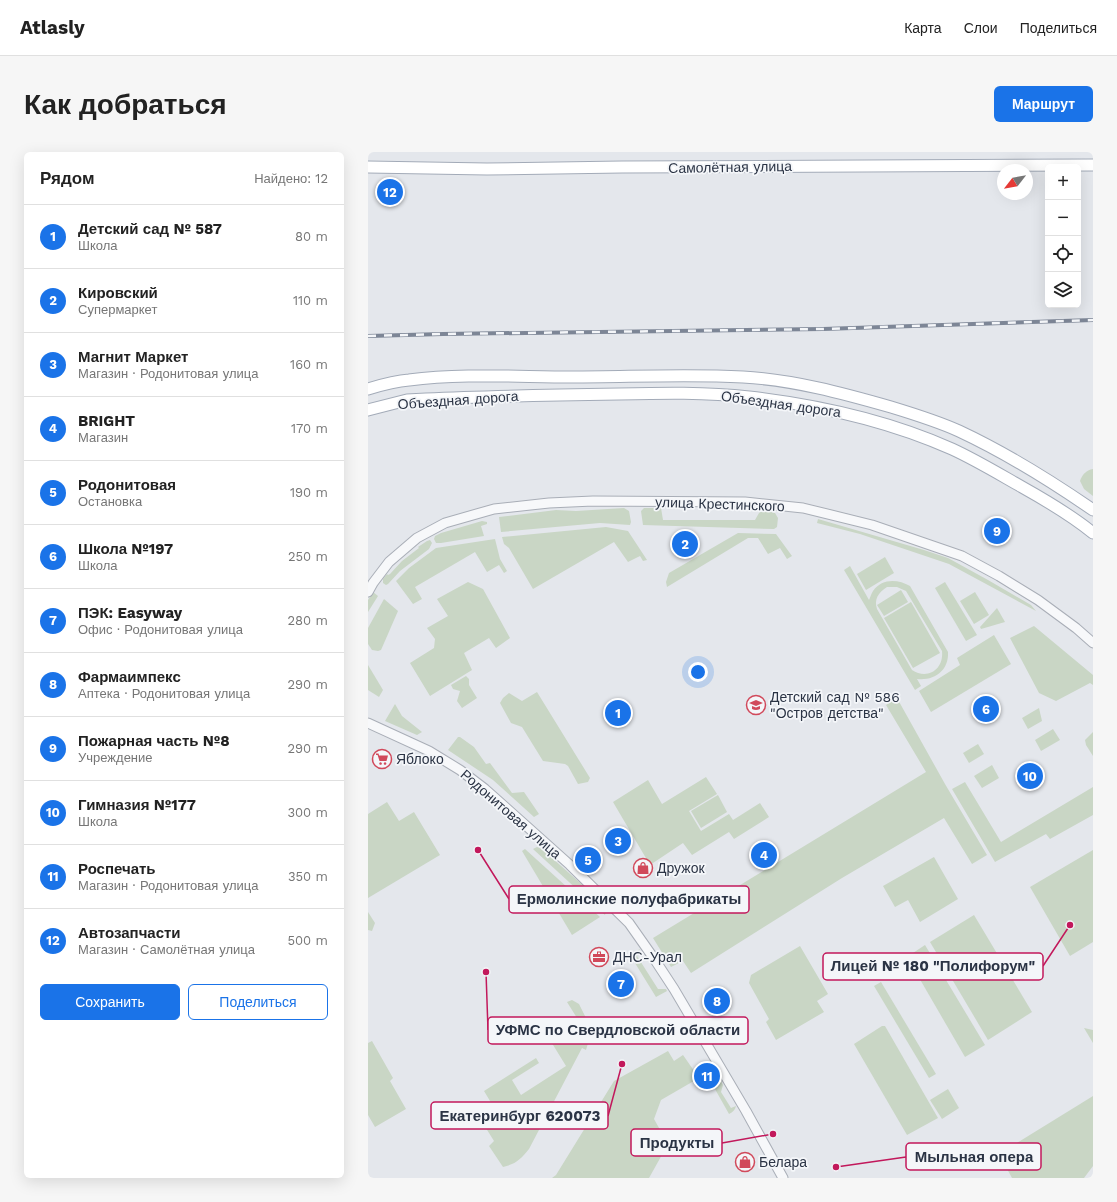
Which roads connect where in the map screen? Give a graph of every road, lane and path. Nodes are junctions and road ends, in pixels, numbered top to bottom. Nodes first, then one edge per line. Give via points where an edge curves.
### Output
1 (1093, 165) edge
2 (368, 167) edge
3 (368, 389) edge
4 (368, 410) edge
5 (1093, 510) edge
6 (1093, 533) edge
7 (368, 592) edge
8 (1093, 643) edge
9 (368, 723) edge
10 (783, 1178) edge

1 - 2 main road, Самолётная улица via 493,169
3 - 5 main road, Объездная дорога via 407,380 464,377 672,375 744,377 796,383 847,394 933,420 959,431 1061,488
4 - 6 main road, Объездная дорога via 426,398 682,393 748,396 799,404 846,413 917,434 952,449 1055,506
7 - 8 street, улица Крестинского via 389,562 417,538 445,523 494,509 592,501 745,502 803,508 872,524 962,556 1038,600
9 - 10 street, Родонитовая улица via 429,751 485,789 570,865 629,923 674,989

